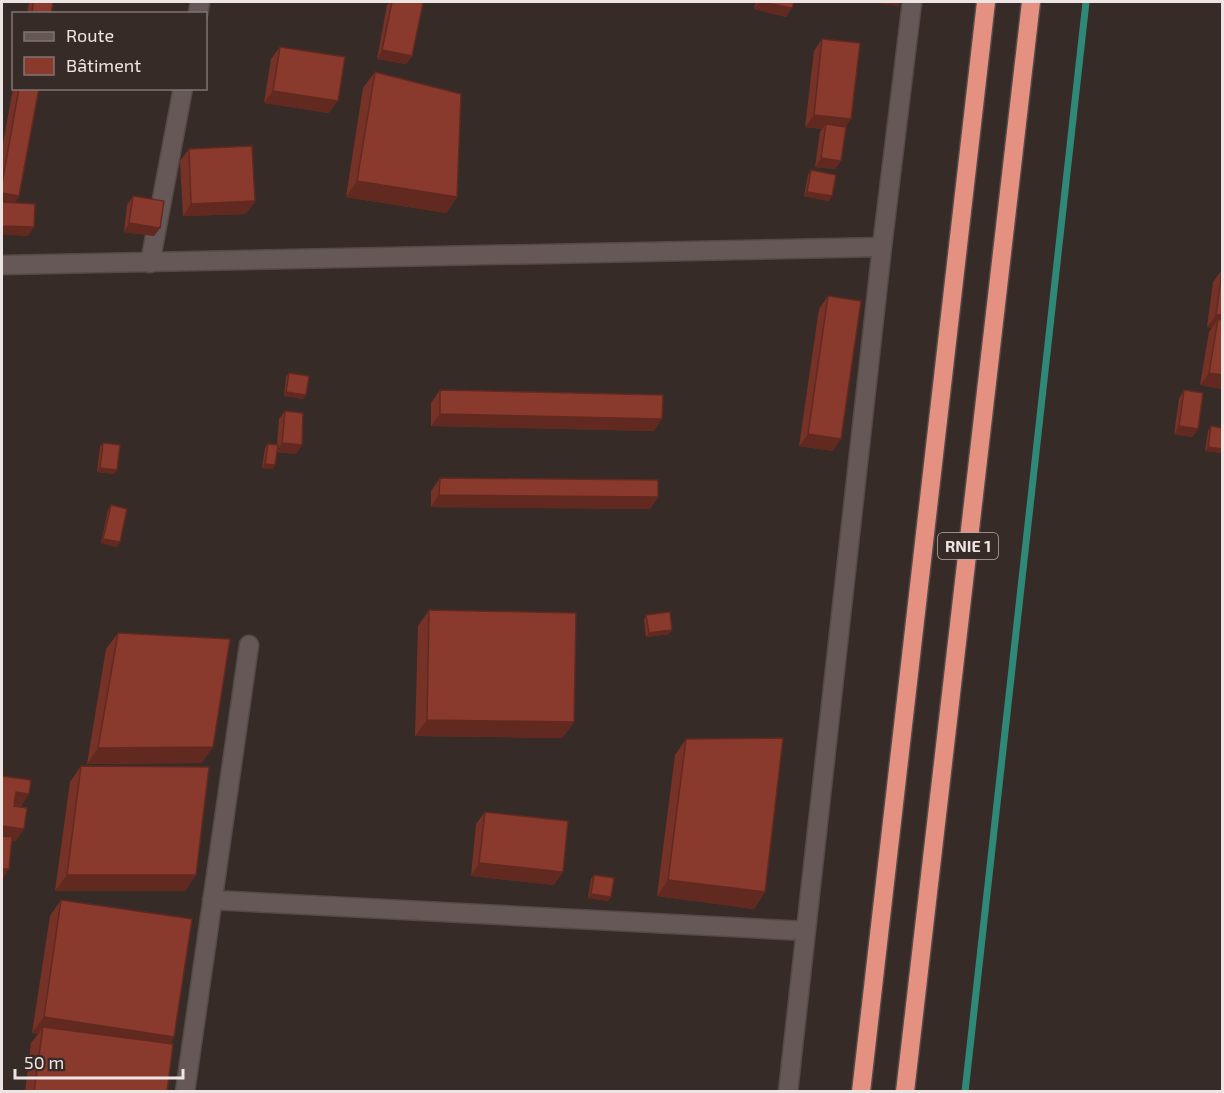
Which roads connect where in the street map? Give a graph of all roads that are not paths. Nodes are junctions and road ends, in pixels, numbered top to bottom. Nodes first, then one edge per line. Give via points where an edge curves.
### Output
1 (912, 2) edge
2 (986, 2) edge
3 (1031, 2) edge
4 (183, 90) edge
5 (882, 247) junction
6 (150, 263) junction
7 (2, 265) edge
8 (249, 645) dead end
9 (212, 900) junction
10 (806, 931) junction
11 (185, 1092) edge
12 (788, 1092) edge
13 (861, 1092) edge
14 (905, 1092) edge

1 - 5 street
2 - 13 highway, RNIE 1
3 - 14 highway, RNIE 1
4 - 6 street
5 - 6 street
5 - 10 street
6 - 7 street
8 - 9 street
9 - 10 street
9 - 11 street
10 - 12 street

